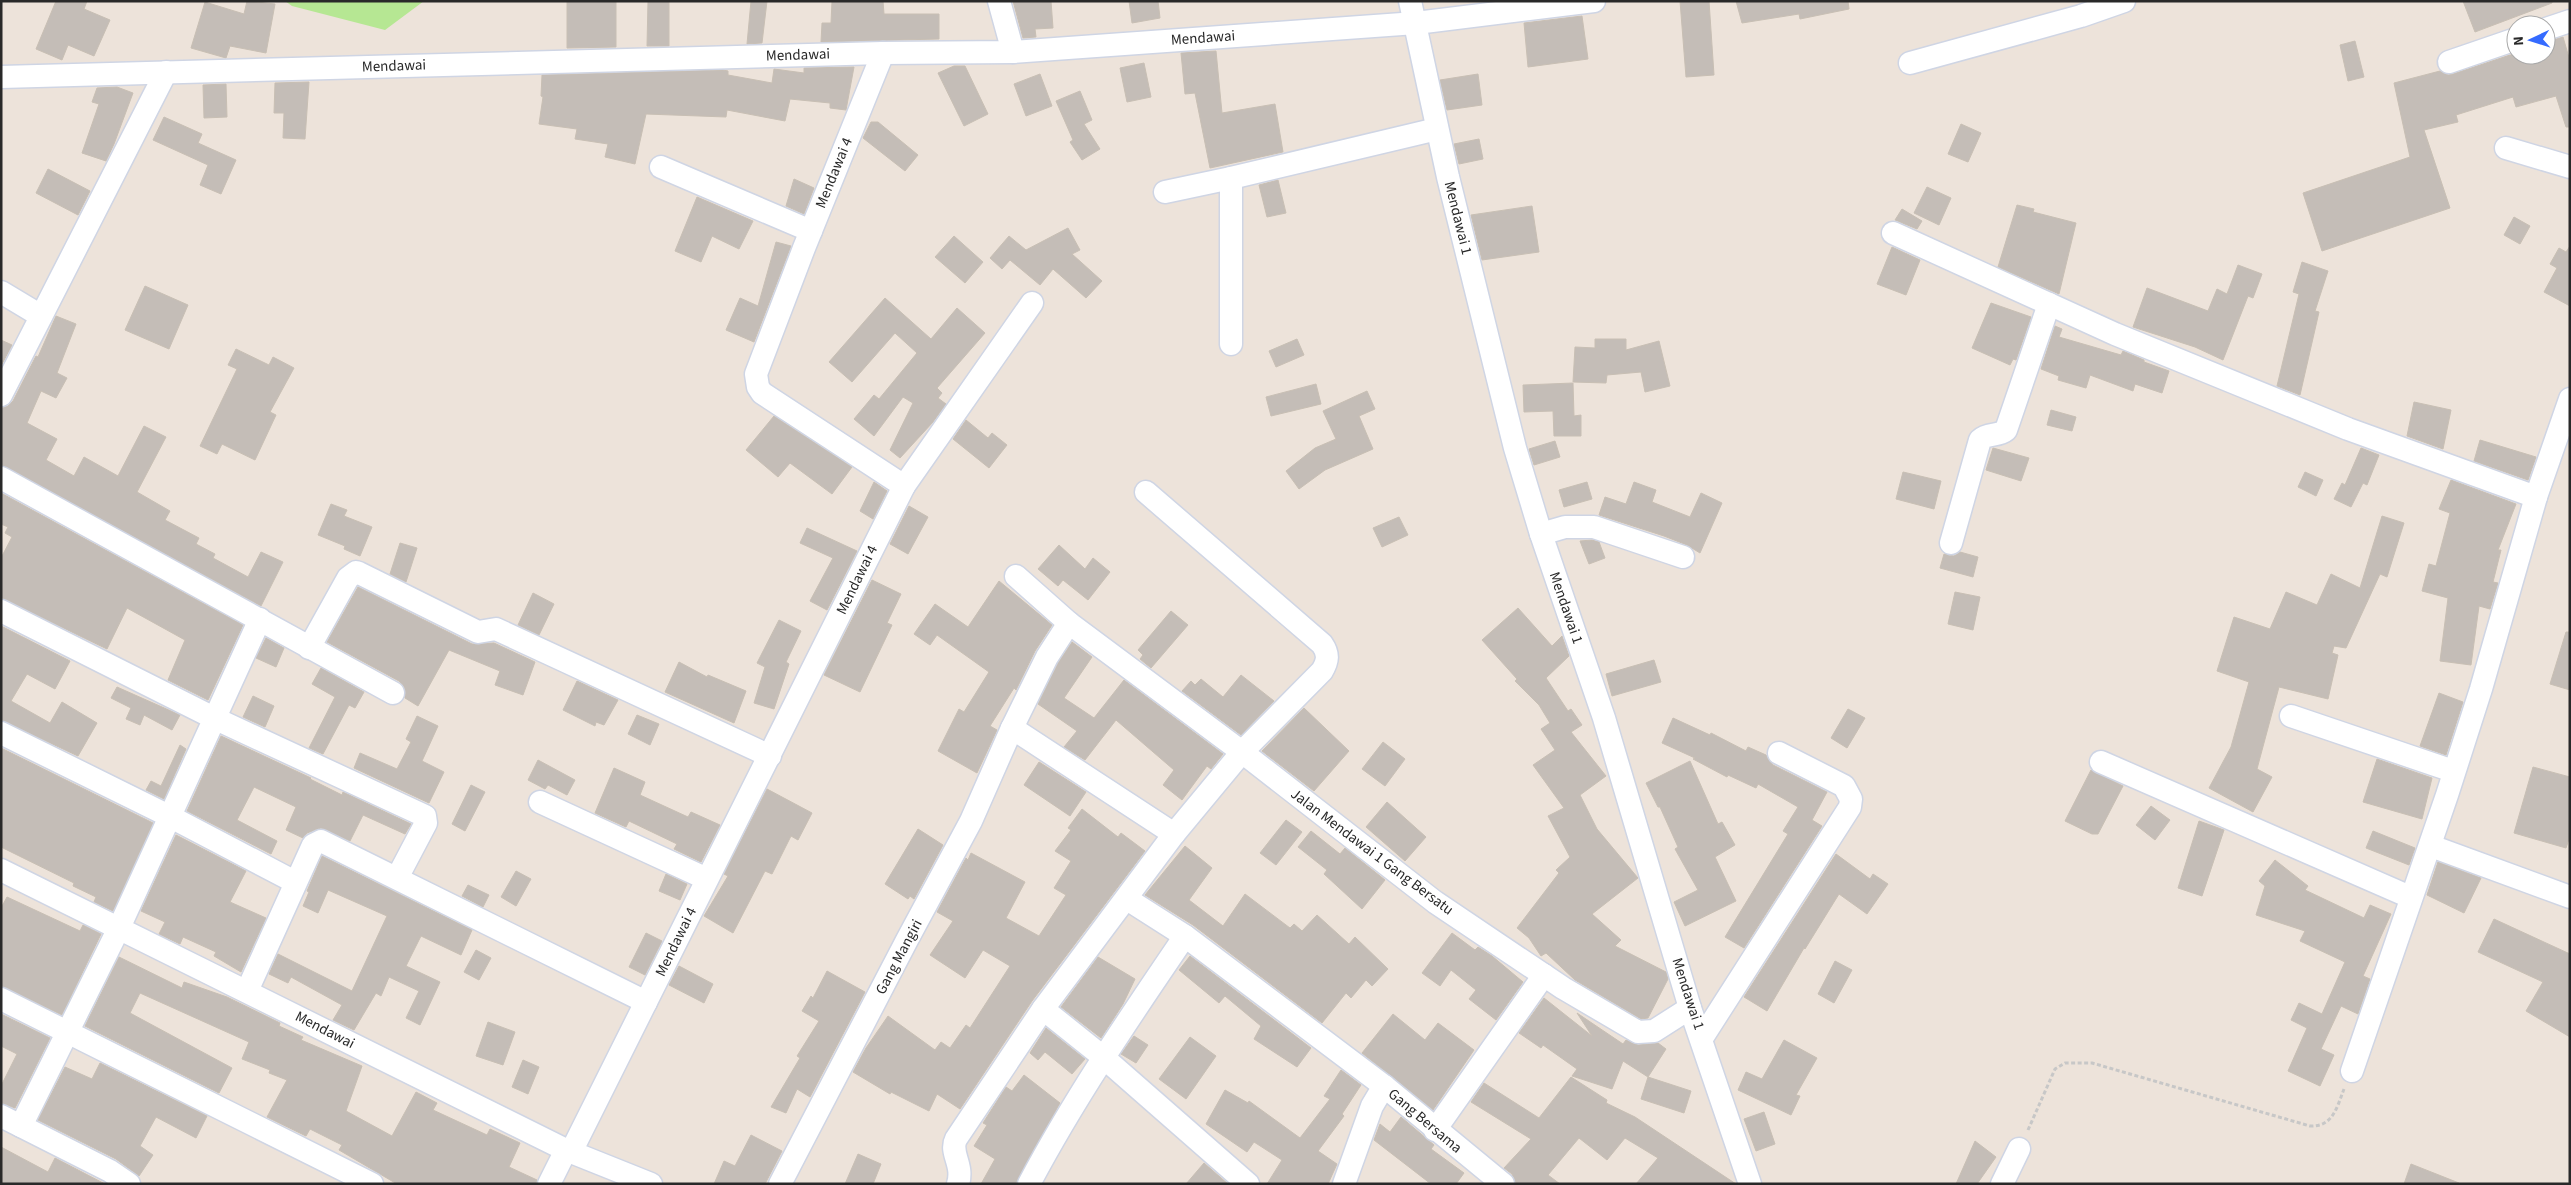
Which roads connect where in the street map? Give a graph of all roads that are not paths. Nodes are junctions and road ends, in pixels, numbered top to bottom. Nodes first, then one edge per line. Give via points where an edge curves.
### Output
1 (999, 1) edge
2 (1410, 1) edge
3 (1594, 1) edge
4 (2124, 1) edge
5 (2079, 9) edge
6 (2570, 21) edge
7 (1416, 23) junction
8 (2556, 26) edge
9 (2506, 42) edge
10 (883, 52) junction
11 (1013, 52) junction
12 (2449, 62) dead end
13 (1910, 63) dead end
14 (166, 72) junction
15 (1, 77) edge
16 (1438, 129) junction
17 (2506, 148) dead end
18 (661, 167) dead end
19 (2570, 167) edge
20 (1230, 178) junction
21 (1165, 192) dead end
22 (811, 231) junction
23 (1893, 233) dead end
24 (1, 292) edge
25 (1032, 303) dead end
26 (2049, 304) junction
27 (42, 316) junction
28 (1230, 344) dead end
29 (1, 395) edge
30 (2570, 400) edge
31 (1, 478) edge
32 (904, 486) junction
33 (1146, 492) dead end
34 (2536, 497) junction
35 (1541, 534) junction
36 (1951, 543) dead end
37 (1683, 557) dead end
38 (1016, 576) dead end
39 (1, 611) edge
40 (260, 619) junction
41 (1069, 623) junction
42 (309, 648) junction
43 (393, 693) dead end
44 (2292, 716) dead end
45 (214, 718) junction
46 (1012, 728) junction
47 (1, 733) edge
48 (1242, 752) junction
49 (1779, 753) dead end
50 (770, 756) junction
51 (2102, 762) dead end
52 (2453, 772) junction
53 (540, 802) dead end
54 (169, 816) junction
55 (1174, 834) junction
56 (2431, 846) junction
57 (1, 870) edge
58 (397, 878) junction
59 (708, 879) junction
60 (295, 882) junction
61 (2410, 897) junction
62 (2570, 897) edge
63 (1127, 898) junction
64 (119, 928) junction
65 (1185, 936) junction
66 (1544, 975) junction
67 (247, 991) junction
68 (1, 999) edge
69 (646, 1002) junction
70 (1690, 1008) junction
71 (1043, 1009) junction
72 (67, 1032) junction
73 (1702, 1038) junction
74 (1103, 1057) junction
75 (2352, 1071) road end
76 (1384, 1086) junction
77 (1, 1116) edge
78 (21, 1126) junction
79 (1435, 1130) junction
80 (2019, 1149) road end
81 (568, 1151) junction
82 (129, 1184) edge
83 (372, 1184) edge
84 (550, 1184) edge
85 (651, 1184) edge
86 (780, 1184) edge
87 (958, 1184) edge
88 (1029, 1184) edge
89 (1248, 1184) edge
90 (1344, 1184) edge
91 (1503, 1184) edge
92 (1750, 1184) edge
93 (2002, 1184) edge

1 - 11 street
2 - 7 street, Mendawai 1
3 - 7 street, Mendawai
4 - 5 street
5 - 13 street
6 - 8 street
7 - 11 street, Mendawai
7 - 16 street, Mendawai 1
9 - 12 street
10 - 11 street, Mendawai
10 - 14 street, Mendawai
10 - 22 street, Mendawai 4
14 - 15 street, Mendawai
14 - 27 street
16 - 20 street
16 - 35 street, Mendawai 1 via 1515,448
17 - 19 street
18 - 22 street
20 - 21 street
20 - 28 street
22 - 32 street, Mendawai 4 via 756,374 758,387 762,393
23 - 26 street
24 - 27 street
25 - 32 street
26 - 34 street via 2348,429
26 - 36 street via 2006,430 1980,440
27 - 29 street
30 - 34 street
31 - 40 street
32 - 50 street, Mendawai 4
33 - 48 street via 1326,649 1327,660 1322,671
34 - 52 street via 2481,689
35 - 37 street via 1565,527 1594,527
35 - 70 street, Mendawai 1 via 1604,718
38 - 41 street, Jalan Mendawai 1 Gang Bersatu
39 - 45 street
40 - 42 street
40 - 45 street
41 - 46 street, Gang Mangiri via 1047,658
41 - 48 street, Jalan Mendawai 1 Gang Bersatu
42 - 43 street
42 - 50 street via 348,578 356,572 478,632 496,629
44 - 52 street
45 - 54 street
45 - 58 street via 425,816 426,823
46 - 55 street
46 - 86 street, Gang Mangiri via 971,821
47 - 54 street
48 - 55 street
48 - 66 street, Jalan Mendawai 1 Gang Bersatu via 1435,902
49 - 73 street via 1844,786 1851,799 1850,807
50 - 59 street, Mendawai 4
51 - 61 street
52 - 56 street
53 - 59 street
54 - 60 street
54 - 64 street
55 - 63 street
56 - 61 street
56 - 62 street
57 - 64 street, Mendawai
58 - 60 street via 321,841 313,845
58 - 69 street
59 - 69 street, Mendawai 4
60 - 67 street
61 - 75 street
63 - 65 street
63 - 71 street
64 - 67 street, Mendawai
64 - 72 street
65 - 74 street
65 - 76 street
66 - 70 street, Jalan Mendawai 1 Gang Bersatu via 1638,1032 1654,1031
66 - 79 street
67 - 81 street, Mendawai
68 - 72 street
69 - 81 street, Mendawai 4
70 - 73 street, Mendawai 1
71 - 74 street
71 - 87 street via 953,1144 961,1169
72 - 78 street
72 - 83 street
73 - 92 street, Mendawai 1
74 - 88 street
74 - 89 street
76 - 79 street, Gang Bersama
76 - 90 street, Gang Bersama via 1372,1106
77 - 78 street
78 - 82 street
79 - 91 street, Gang Bersama
80 - 93 street
81 - 84 street, Mendawai 4
81 - 85 street, Mendawai

